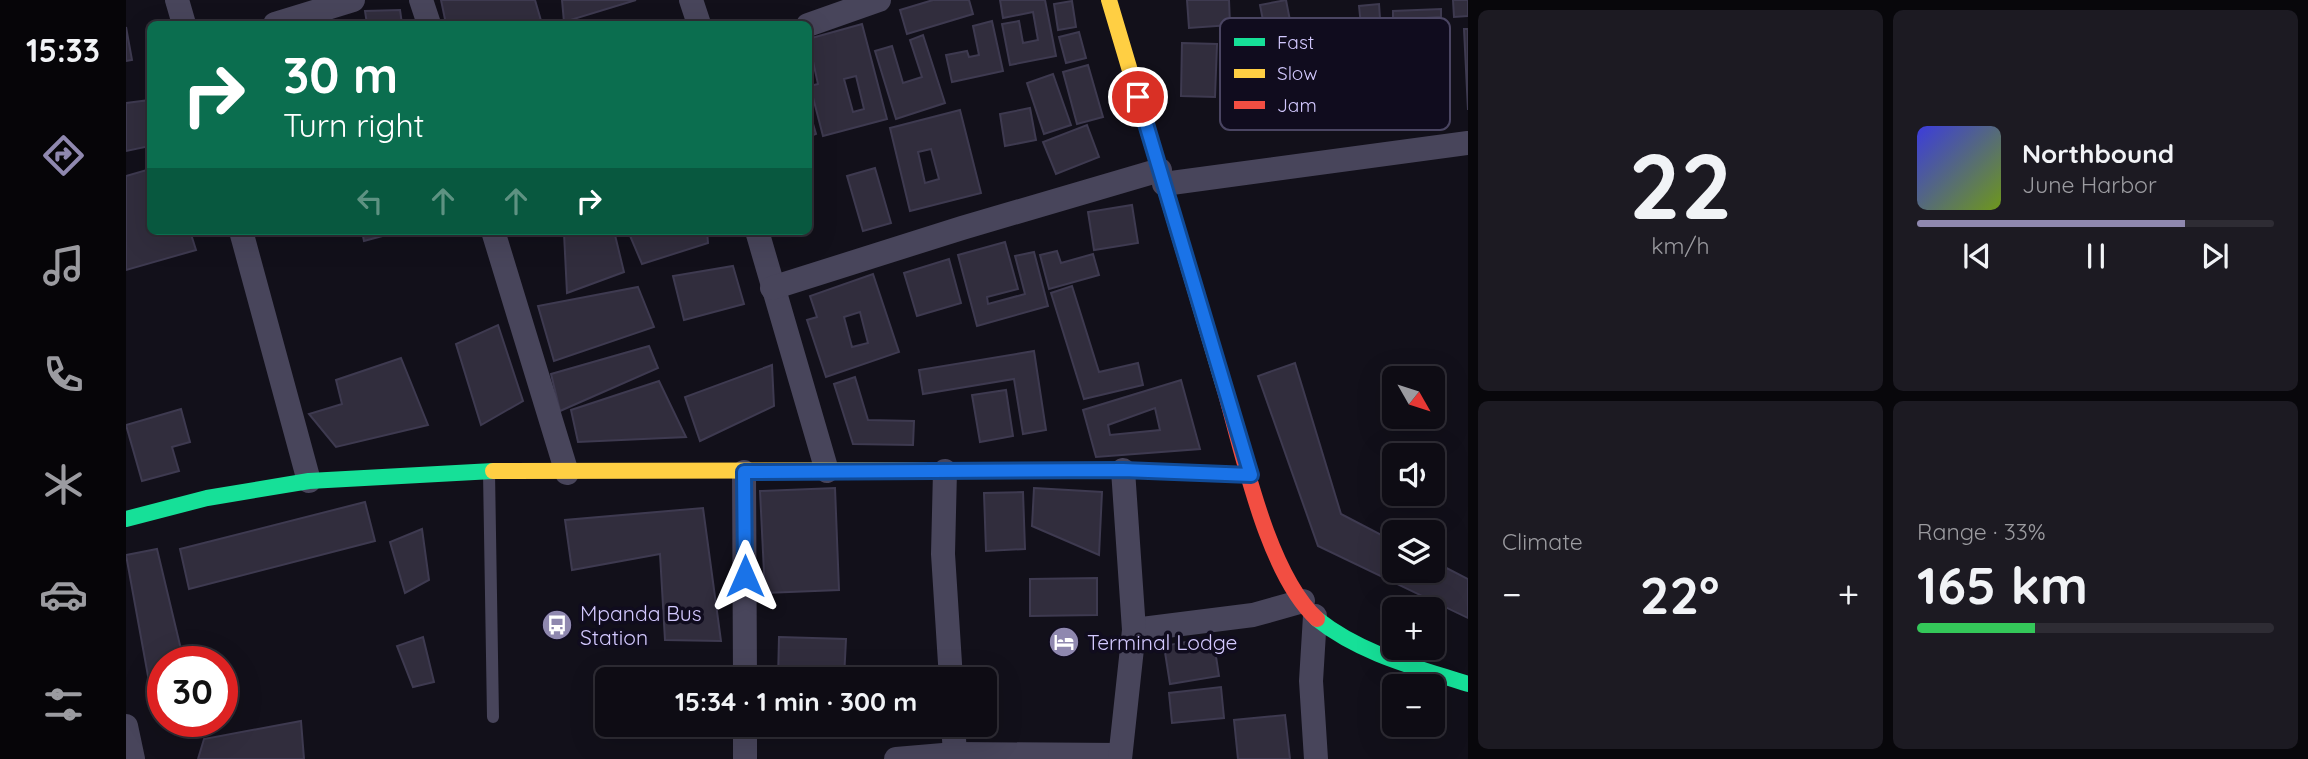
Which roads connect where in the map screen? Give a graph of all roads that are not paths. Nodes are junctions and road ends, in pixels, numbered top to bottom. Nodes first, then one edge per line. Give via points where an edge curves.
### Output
1 (177, 0) edge
2 (353, 0) edge
3 (421, 0) edge
4 (691, 0) edge
5 (879, 0) edge
6 (1109, 0) edge
7 (183, 21) edge
8 (285, 21) edge
9 (428, 21) edge
10 (698, 21) edge
11 (812, 24) edge
12 (1468, 143) edge
13 (1162, 177) junction
14 (242, 235) edge
15 (494, 235) edge
16 (758, 235) edge
17 (772, 288) junction
18 (1123, 470) junction
19 (489, 471) junction
20 (827, 471) junction
21 (945, 471) junction
22 (744, 472) junction
23 (567, 473) junction
24 (1251, 475) junction
25 (309, 481) junction
26 (126, 519) edge
27 (1309, 609) junction
28 (1134, 630) junction
29 (745, 667) edge
30 (950, 667) edge
31 (1468, 684) edge
32 (493, 717) dead end
33 (126, 726) edge
34 (745, 737) edge
35 (954, 737) edge
36 (955, 754) junction
37 (1120, 757) edge
38 (133, 759) edge
39 (745, 759) edge
40 (896, 759) edge
41 (1316, 759) edge

1 - 7 street
2 - 8 street
3 - 9 street
4 - 10 street
5 - 11 street
6 - 13 street
12 - 13 street
13 - 17 street via 962,228
13 - 24 street
14 - 25 street
15 - 23 street
16 - 17 street
17 - 20 street
18 - 21 street
18 - 24 street
18 - 28 street
19 - 23 street
19 - 25 street
19 - 32 lane
20 - 21 street
20 - 22 street
21 - 30 street via 943,554
22 - 23 street
22 - 29 street
24 - 27 street via 1279,562
25 - 26 street via 207,498
27 - 28 street
27 - 31 street via 1347,640
27 - 41 street
28 - 37 street
33 - 38 street
34 - 39 street
35 - 36 street
36 - 37 street
36 - 40 street

